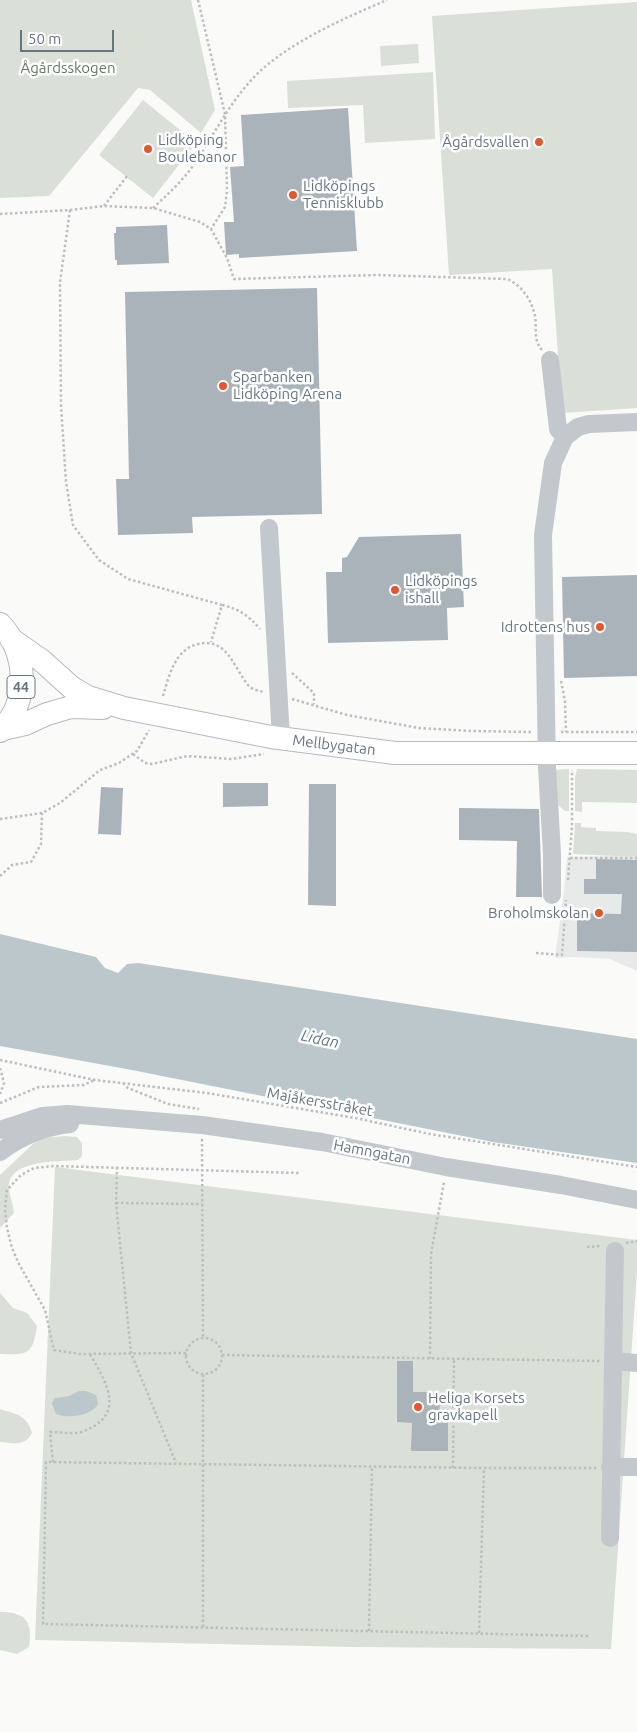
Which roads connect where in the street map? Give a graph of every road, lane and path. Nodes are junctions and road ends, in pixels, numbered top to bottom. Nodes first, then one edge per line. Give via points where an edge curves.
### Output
1 (198, 0) edge
2 (386, 0) edge
3 (225, 114) junction
4 (126, 176) dead end
5 (104, 206) junction
6 (152, 208) junction
7 (70, 210) junction
8 (0, 214) edge
9 (210, 229) junction
10 (550, 360) joint
11 (637, 422) edge
12 (565, 437) junction
13 (269, 528) dead end
14 (6, 631) edge
15 (211, 642) junction
16 (278, 695) junction
17 (163, 696) dead end
18 (124, 708) junction
19 (150, 729) dead end
20 (1, 730) edge
21 (637, 732) edge
22 (281, 738) junction
23 (546, 742) junction
24 (637, 753) edge
25 (42, 814) junction
26 (0, 819) edge
27 (570, 858) dead end
28 (637, 858) edge
29 (0, 876) edge
30 (552, 895) dead end
31 (0, 1060) edge
32 (0, 1068) edge
33 (95, 1080) junction
34 (123, 1083) junction
35 (0, 1094) edge
36 (0, 1103) edge
37 (105, 1118) junction
38 (205, 1125) junction
39 (0, 1130) edge
40 (0, 1152) edge
41 (117, 1167) junction
42 (446, 1167) junction
43 (637, 1167) edge
44 (202, 1170) junction
45 (299, 1173) dead end
46 (637, 1200) edge
47 (116, 1203) junction
48 (202, 1204) junction
49 (615, 1251) dead end
50 (203, 1338) junction
51 (186, 1353) junction
52 (90, 1354) junction
53 (131, 1354) junction
54 (222, 1355) junction
55 (430, 1359) junction
56 (454, 1360) junction
57 (613, 1361) junction
58 (637, 1363) edge
59 (204, 1374) junction
60 (53, 1462) junction
61 (176, 1464) junction
62 (202, 1464) junction
63 (372, 1466) junction
64 (637, 1467) edge
65 (453, 1468) junction
66 (484, 1468) junction
67 (610, 1468) junction
68 (610, 1538) dead end
69 (203, 1628) junction
70 (370, 1631) junction
71 (479, 1633) junction
72 (588, 1636) dead end

1 - 3 path
2 - 3 path via 312,36 276,58 255,77
3 - 6 path via 188,172
3 - 9 path via 225,207
4 - 5 path
5 - 6 path
5 - 7 path
6 - 9 path via 200,222
7 - 8 path
7 - 15 path via 60,282 61,405 66,482 73,525 100,560 128,579 222,605
9 - 10 path via 228,258 234,280 377,276 507,279 514,282 530,301 535,316 537,344
10 - 12 street via 558,428
11 - 12 street via 589,424 578,427
12 - 23 street via 553,463 543,535
13 - 16 street
14 - 18 main road, Mellbygatan via 71,687 88,698
14 - 20 main road, 44 via 21,664 21,692 17,705
15 - 16 path via 226,652 248,686
15 - 17 path via 195,645 177,659
16 - 22 street
16 - 23 path via 347,715 419,728 472,731
18 - 20 main road, Mellbygatan via 71,707
18 - 22 main road, Mellbygatan
19 - 25 path via 137,751 100,770
21 - 23 path
22 - 23 main road, Mellbygatan via 395,753
23 - 24 main road, Mellbygatan
23 - 30 street
25 - 26 path
25 - 29 path via 41,844 31,862 12,865
27 - 28 path
31 - 33 path, Majåkersstråket
32 - 35 path via 4,1083
33 - 34 path, Majåkersstråket
33 - 36 path via 84,1085 38,1087
34 - 38 path via 168,1104 205,1111 209,1117
34 - 43 path, Majåkersstråket via 207,1093 430,1134
37 - 38 street, Hamngatan
37 - 39 street via 42,1116
37 - 40 street via 34,1132
38 - 42 street, Hamngatan via 322,1142
38 - 44 path
41 - 44 path
41 - 47 path
41 - 52 path via 34,1168 21,1175 7,1190 7,1228 12,1248 45,1310 54,1350
42 - 46 street, Hamngatan
42 - 55 path via 430,1254
44 - 45 path
44 - 48 path
47 - 48 path
47 - 53 path
48 - 50 path
49 - 57 street
50 - 51 path via 194,1341
50 - 54 path via 212,1340
51 - 53 path
51 - 59 path via 188,1364 194,1371
52 - 53 path
52 - 60 path via 104,1378 109,1394 108,1411 84,1431 50,1432
53 - 61 path
54 - 55 path
54 - 59 path via 219,1365
55 - 56 path
56 - 57 path
56 - 65 path
57 - 58 street
57 - 67 street
59 - 62 path
60 - 61 path
60 - 69 path via 46,1462 42,1624
61 - 62 path
62 - 63 path
62 - 69 path
63 - 65 path
63 - 70 path
64 - 67 street
65 - 66 path
66 - 67 path
66 - 71 path
67 - 68 street
69 - 70 path
70 - 71 path
71 - 72 path

